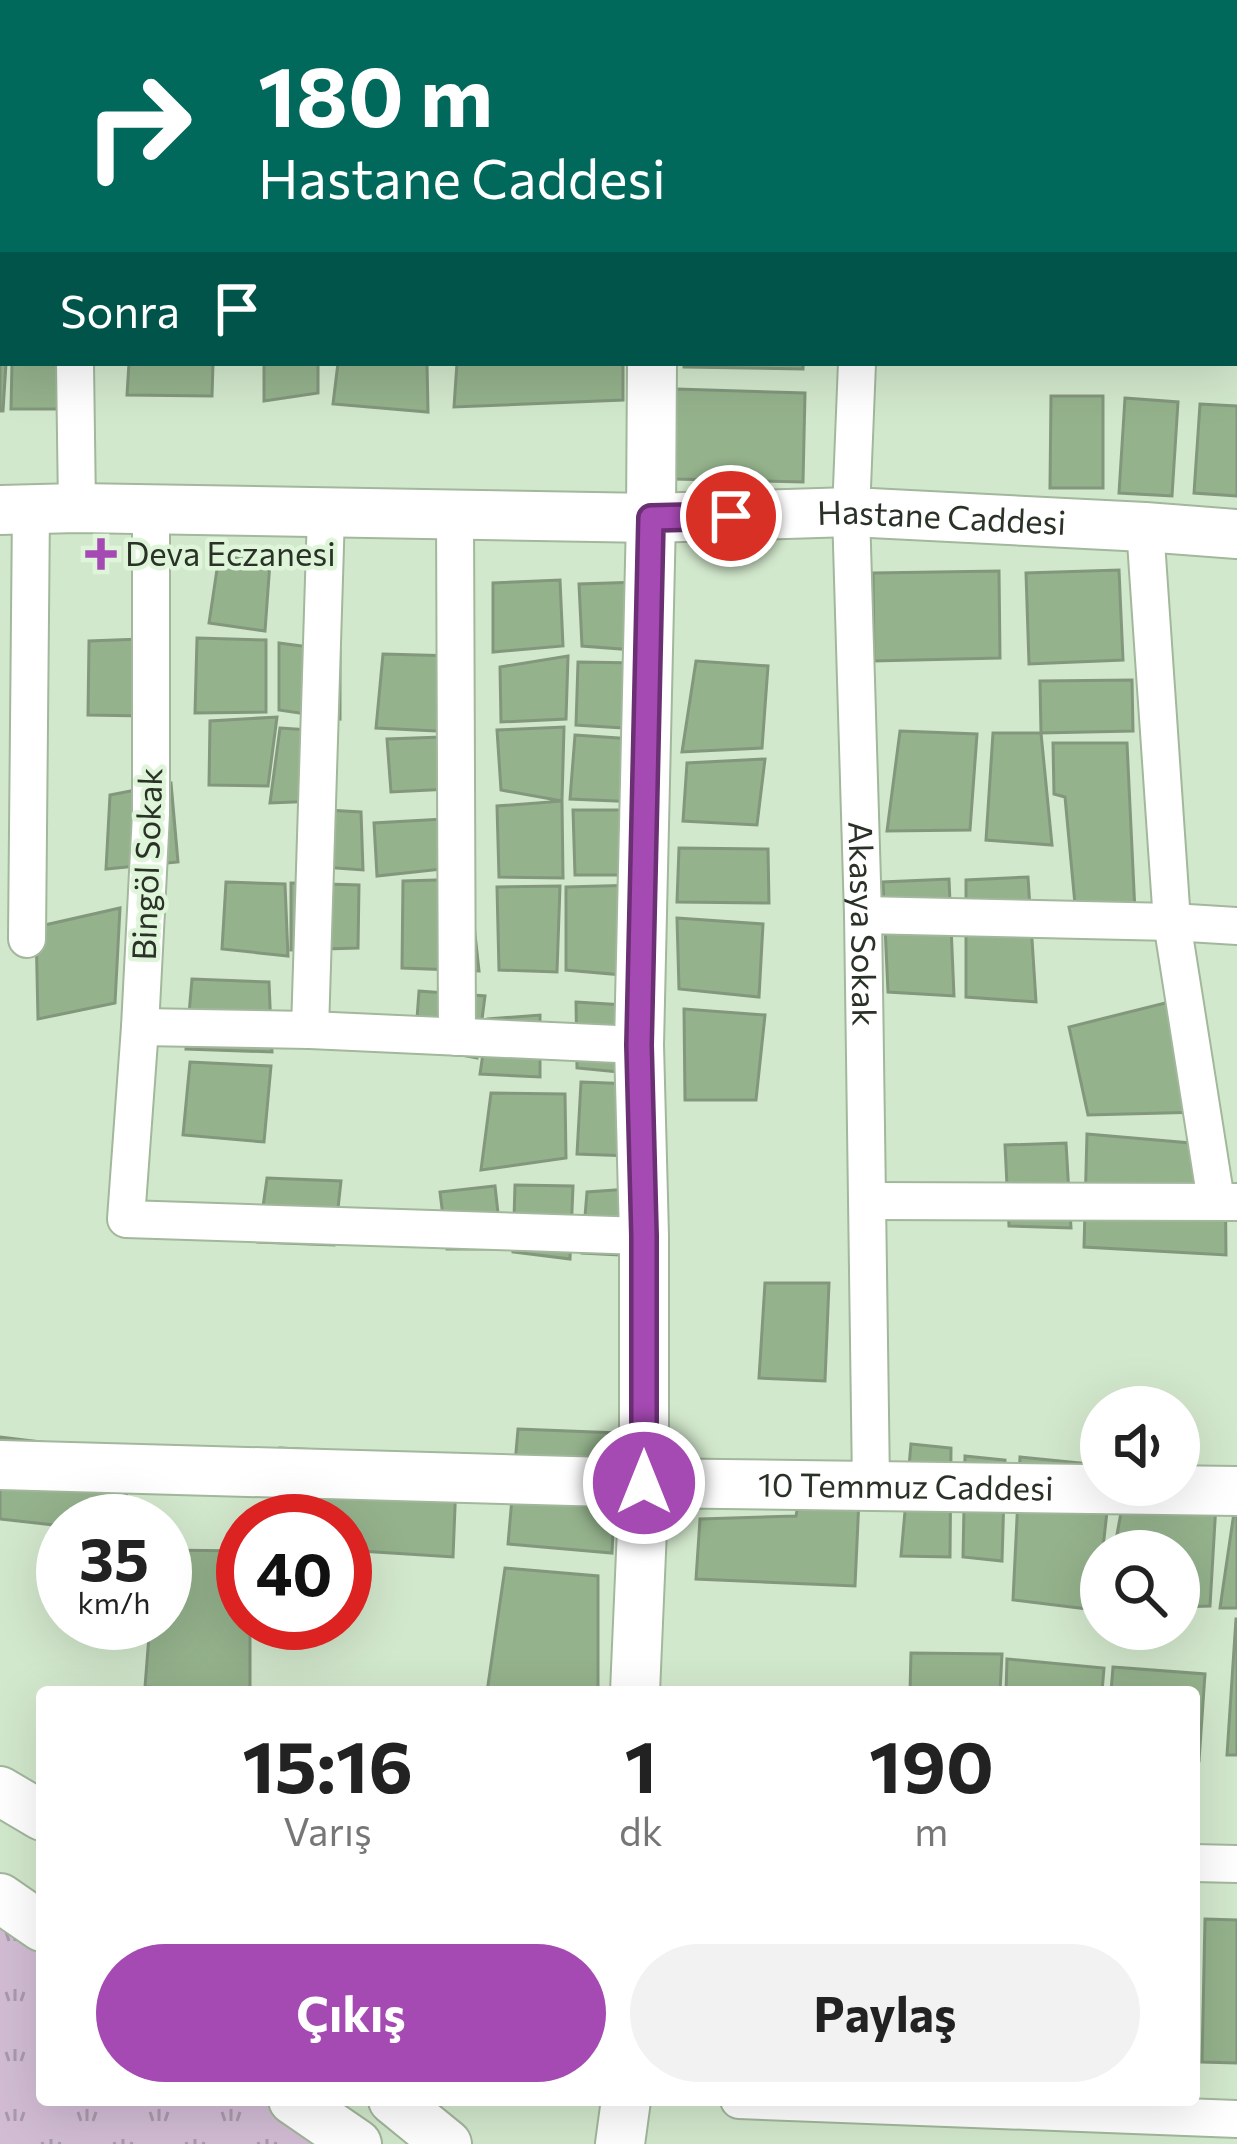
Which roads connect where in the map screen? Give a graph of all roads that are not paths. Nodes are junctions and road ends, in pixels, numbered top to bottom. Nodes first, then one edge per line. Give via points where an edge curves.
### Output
1 (74, 366) edge
2 (652, 366) edge
3 (857, 366) edge
4 (36, 509) edge
5 (151, 509) junction
6 (851, 512) junction
7 (326, 514) junction
8 (455, 515) junction
9 (651, 518) junction
10 (1145, 527) junction
11 (1237, 534) edge
12 (863, 915) junction
13 (1172, 922) junction
14 (1237, 926) edge
15 (27, 939) dead end
16 (140, 1027) junction
17 (310, 1030) junction
18 (457, 1037) junction
19 (639, 1045) junction
20 (868, 1201) junction
21 (1226, 1202) edge
22 (644, 1236) junction
23 (0, 1465) edge
24 (644, 1483) junction
25 (871, 1484) junction
26 (1237, 1491) edge
27 (635, 1686) edge
28 (0, 1791) edge
29 (36, 1812) edge
30 (1200, 1863) edge
31 (1237, 1864) edge
32 (0, 1898) edge
33 (36, 1923) edge
34 (302, 2106) edge
35 (400, 2106) edge
36 (625, 2106) edge
37 (896, 2106) edge
38 (1237, 2119) edge
39 (357, 2144) edge
40 (447, 2144) edge
41 (620, 2144) edge

1 - 4 street
2 - 9 street
3 - 6 street, Akasya Sokak
4 - 5 street, Hastane Caddesi
4 - 15 street
5 - 7 street, Hastane Caddesi
5 - 16 street, Bingöl Sokak via 151,814
6 - 9 street, Hastane Caddesi
6 - 10 street, Hastane Caddesi
6 - 12 street, Akasya Sokak
7 - 8 street, Hastane Caddesi
7 - 17 street
8 - 9 street, Hastane Caddesi
8 - 18 street
9 - 19 street
10 - 11 street, Hastane Caddesi
10 - 13 street
12 - 13 street
12 - 20 street, Akasya Sokak
13 - 14 street
13 - 21 street
16 - 17 street
16 - 22 street, Bingöl Sokak via 126,1219
17 - 18 street
18 - 19 street
19 - 22 street
20 - 21 street
20 - 25 street, Akasya Sokak
22 - 24 street
23 - 24 street, 10 Temmuz Caddesi
24 - 25 street, 10 Temmuz Caddesi
24 - 27 street
25 - 26 street, 10 Temmuz Caddesi
28 - 29 street
30 - 31 street
32 - 33 street
34 - 39 street
35 - 40 street
36 - 41 street
37 - 38 street

